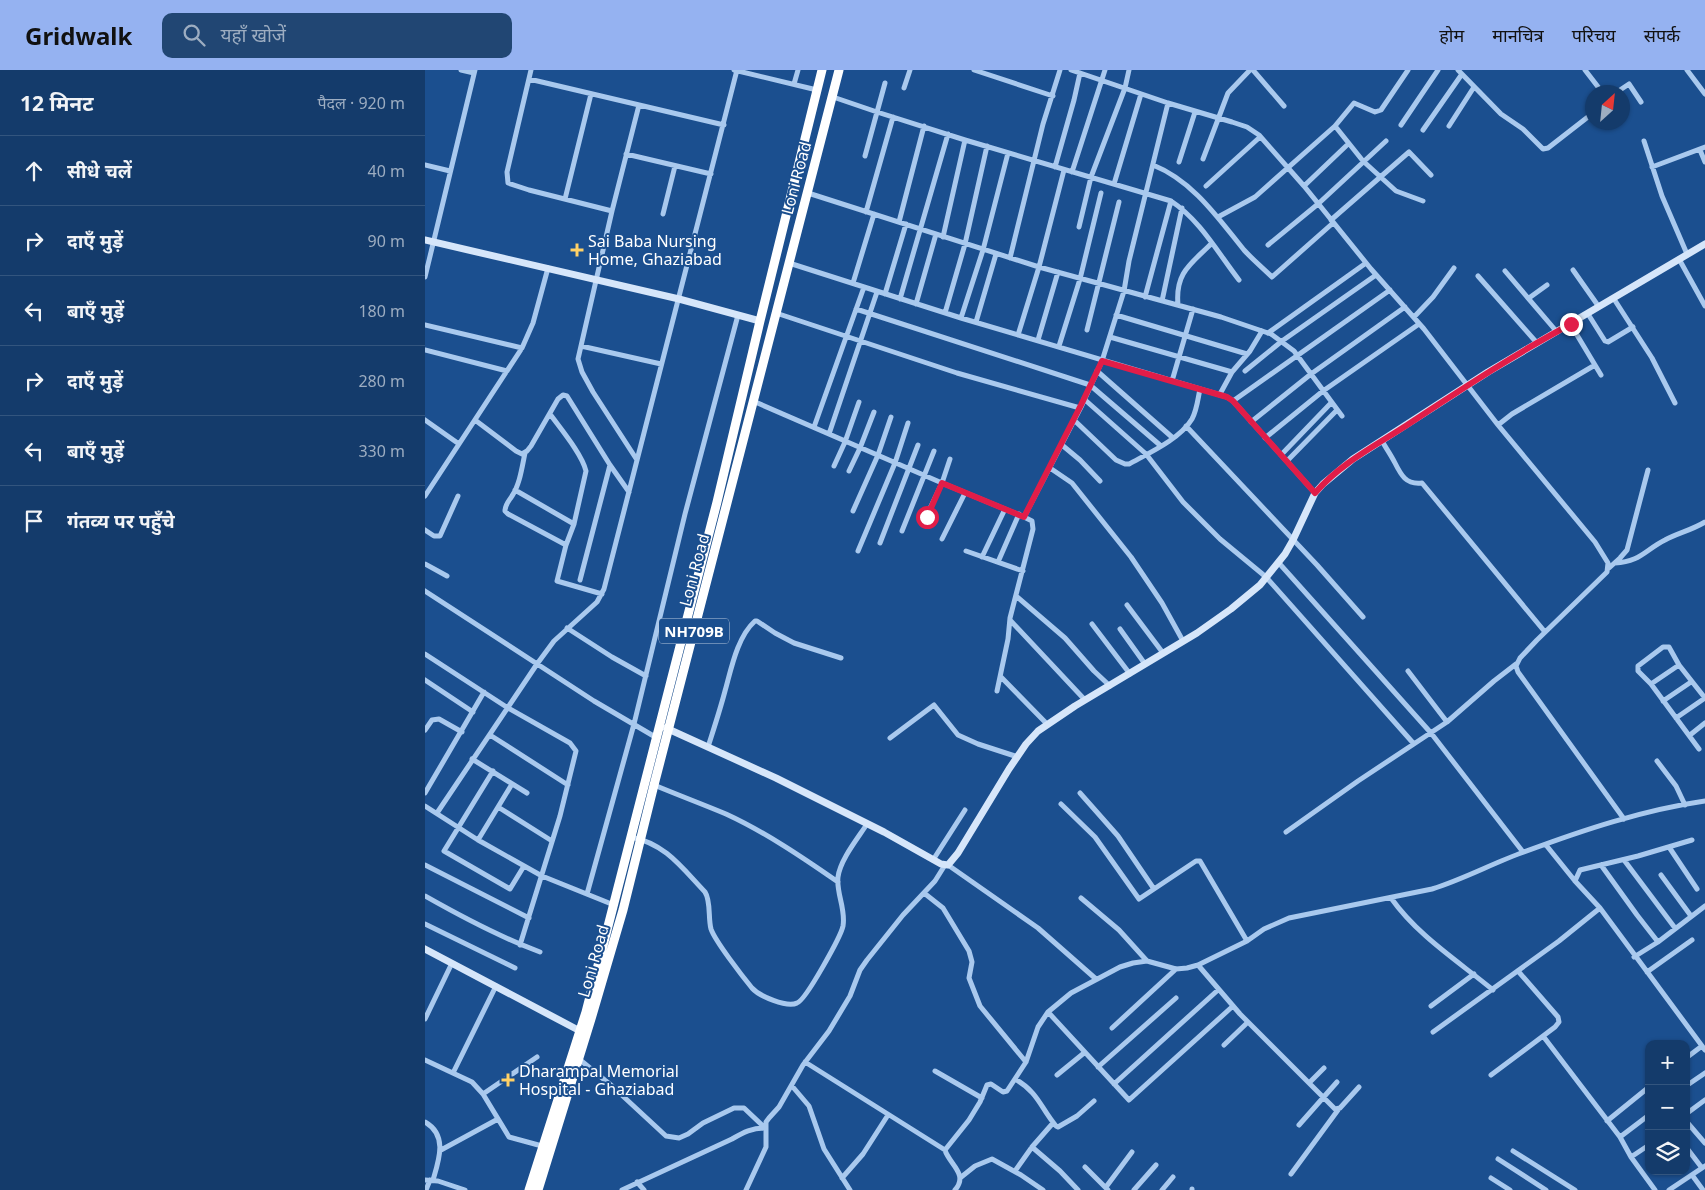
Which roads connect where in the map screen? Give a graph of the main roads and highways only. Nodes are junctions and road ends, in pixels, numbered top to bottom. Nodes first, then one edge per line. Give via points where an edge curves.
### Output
1 (822, 70) edge
2 (839, 70) edge
3 (745, 383) junction
4 (757, 386) junction
5 (707, 542) junction
6 (716, 544) junction
7 (665, 727) junction
8 (661, 740) junction
9 (529, 1190) edge
10 (538, 1190) edge

1 - 3 highway, Loni Road / NH709B
2 - 4 highway, Loni Road / NH709B
3 - 4 highway
3 - 5 highway, Loni Road / NH709B
4 - 6 highway, Loni Road / NH709B
5 - 6 highway
5 - 7 highway, Loni Road / NH709B via 667,698
6 - 7 highway, Loni Road / NH709B
7 - 8 highway, Loni Road / NH709B
8 - 9 highway, Loni Road / NH709B via 631,837 580,1031
8 - 10 highway, Loni Road / NH709B via 654,785 623,910

